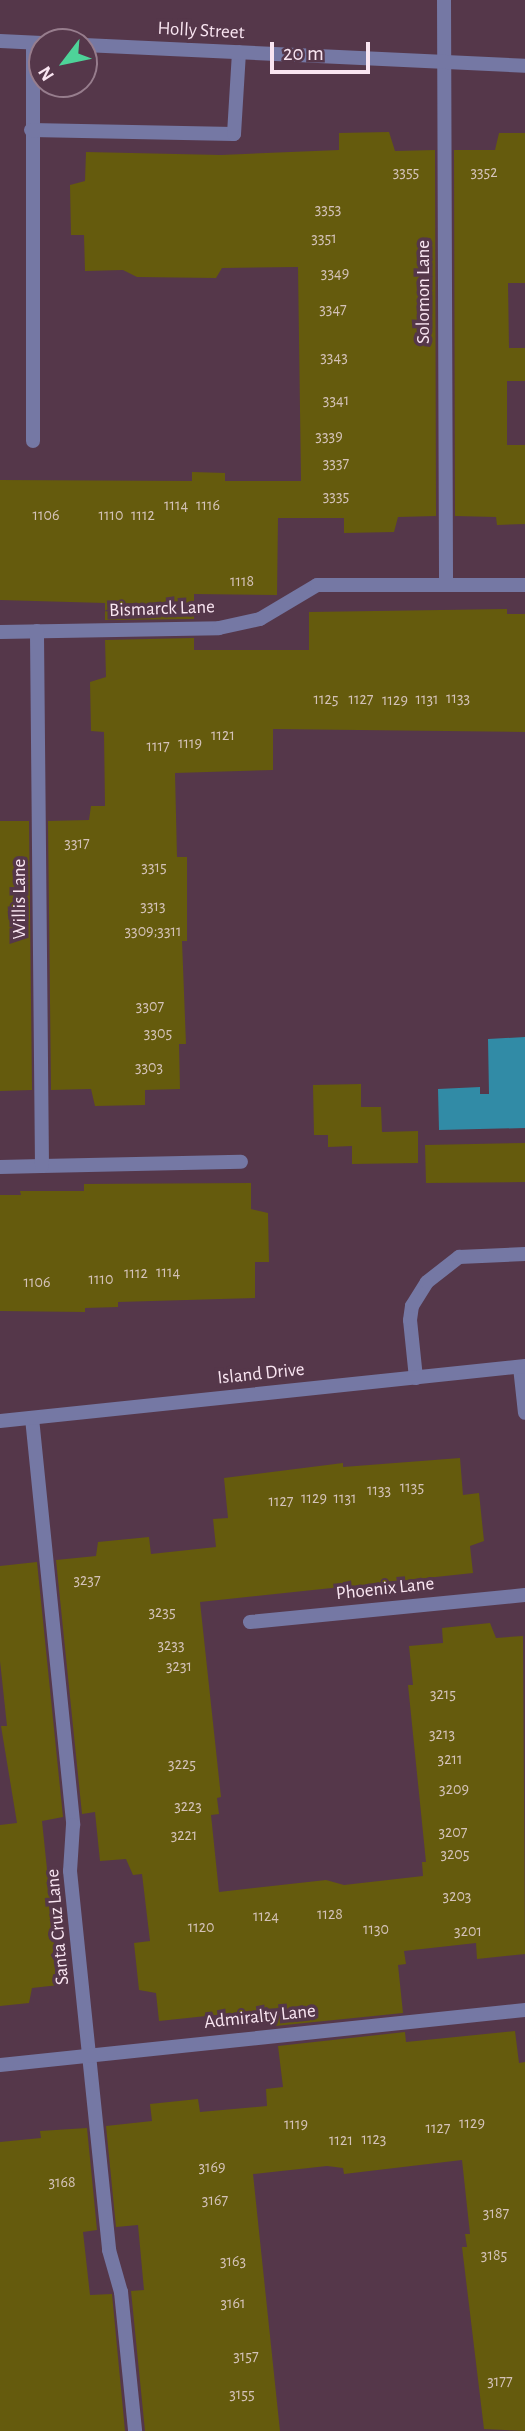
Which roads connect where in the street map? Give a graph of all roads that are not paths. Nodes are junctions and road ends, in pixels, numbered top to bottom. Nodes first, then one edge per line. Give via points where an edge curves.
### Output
1 (444, 0) edge
2 (0, 41) edge
3 (28, 43) edge
4 (98, 46) edge
5 (239, 52) junction
6 (442, 63) junction
7 (525, 66) edge
8 (33, 98) edge
9 (31, 131) junction
10 (33, 441) dead end
11 (446, 585) junction
12 (525, 585) edge
13 (37, 631) junction
14 (0, 632) edge
15 (241, 1162) dead end
16 (41, 1166) junction
17 (0, 1167) edge
18 (525, 1254) edge
19 (522, 1366) edge
20 (416, 1378) junction
21 (525, 1413) edge
22 (32, 1418) junction
23 (0, 1421) edge
24 (525, 1595) edge
25 (250, 1622) dead end
26 (525, 2010) edge
27 (89, 2054) junction
28 (0, 2064) edge
29 (135, 2431) edge

1 - 6 street, Solomon Lane
2 - 3 street
4 - 5 street, Holly Street
5 - 6 street, Holly Street
5 - 9 street via 234,134
6 - 7 street, Holly Street
6 - 11 street, Solomon Lane
8 - 9 street
9 - 10 street
11 - 12 street, Bismarck Lane
11 - 13 street, Bismarck Lane via 317,585 260,619 219,628
13 - 14 street, Bismarck Lane
13 - 16 street, Willis Lane
15 - 16 street
16 - 17 street
18 - 20 street via 459,1257 427,1282 412,1306 410,1320
19 - 20 street, Island Drive
19 - 21 street
20 - 22 street, Island Drive
22 - 23 street, Island Drive
22 - 27 street, Santa Cruz Lane via 71,1812 70,1871
24 - 25 street, Phoenix Lane
26 - 27 street, Admiralty Lane
27 - 28 street, Admiralty Lane
27 - 29 street, Santa Cruz Lane via 109,2250 121,2292

